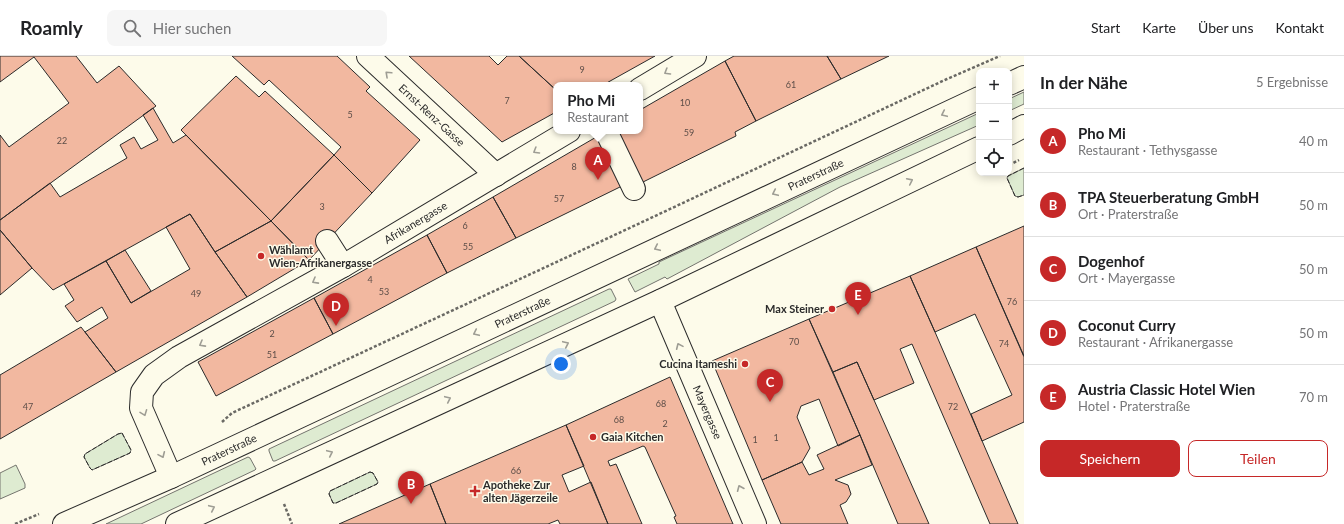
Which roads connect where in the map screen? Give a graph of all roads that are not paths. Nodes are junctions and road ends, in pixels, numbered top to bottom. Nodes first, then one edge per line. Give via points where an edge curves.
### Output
1 (368, 56) edge
2 (695, 56) edge
3 (1024, 77) edge
4 (1012, 83) edge
5 (643, 87) edge
6 (976, 99) edge
7 (1024, 126) edge
8 (1012, 132) edge
9 (564, 134) edge
10 (607, 134) edge
11 (976, 149) edge
12 (496, 175) junction
13 (634, 189) dead end
14 (327, 241) dead end
15 (343, 266) junction
16 (660, 301) junction
17 (171, 477) junction
18 (64, 524) edge
19 (177, 524) edge
20 (755, 524) edge

12 -> 1 main road, Ernst-Renz-Gasse
2 -> 5 main road
3 - 4 main road
6 -> 17 main road, Praterstraße
7 - 8 main road
9 -> 12 main road, Afrikanergasse
10 - 13 main road
16 -> 11 main road
12 - 15 main road, Afrikanergasse
14 - 15 main road
15 -> 17 main road, Afrikanergasse via 179,357 154,375 142,392 141,408
19 -> 16 main road
20 -> 16 main road, Mayergasse
17 - 18 main road, Praterstraße

